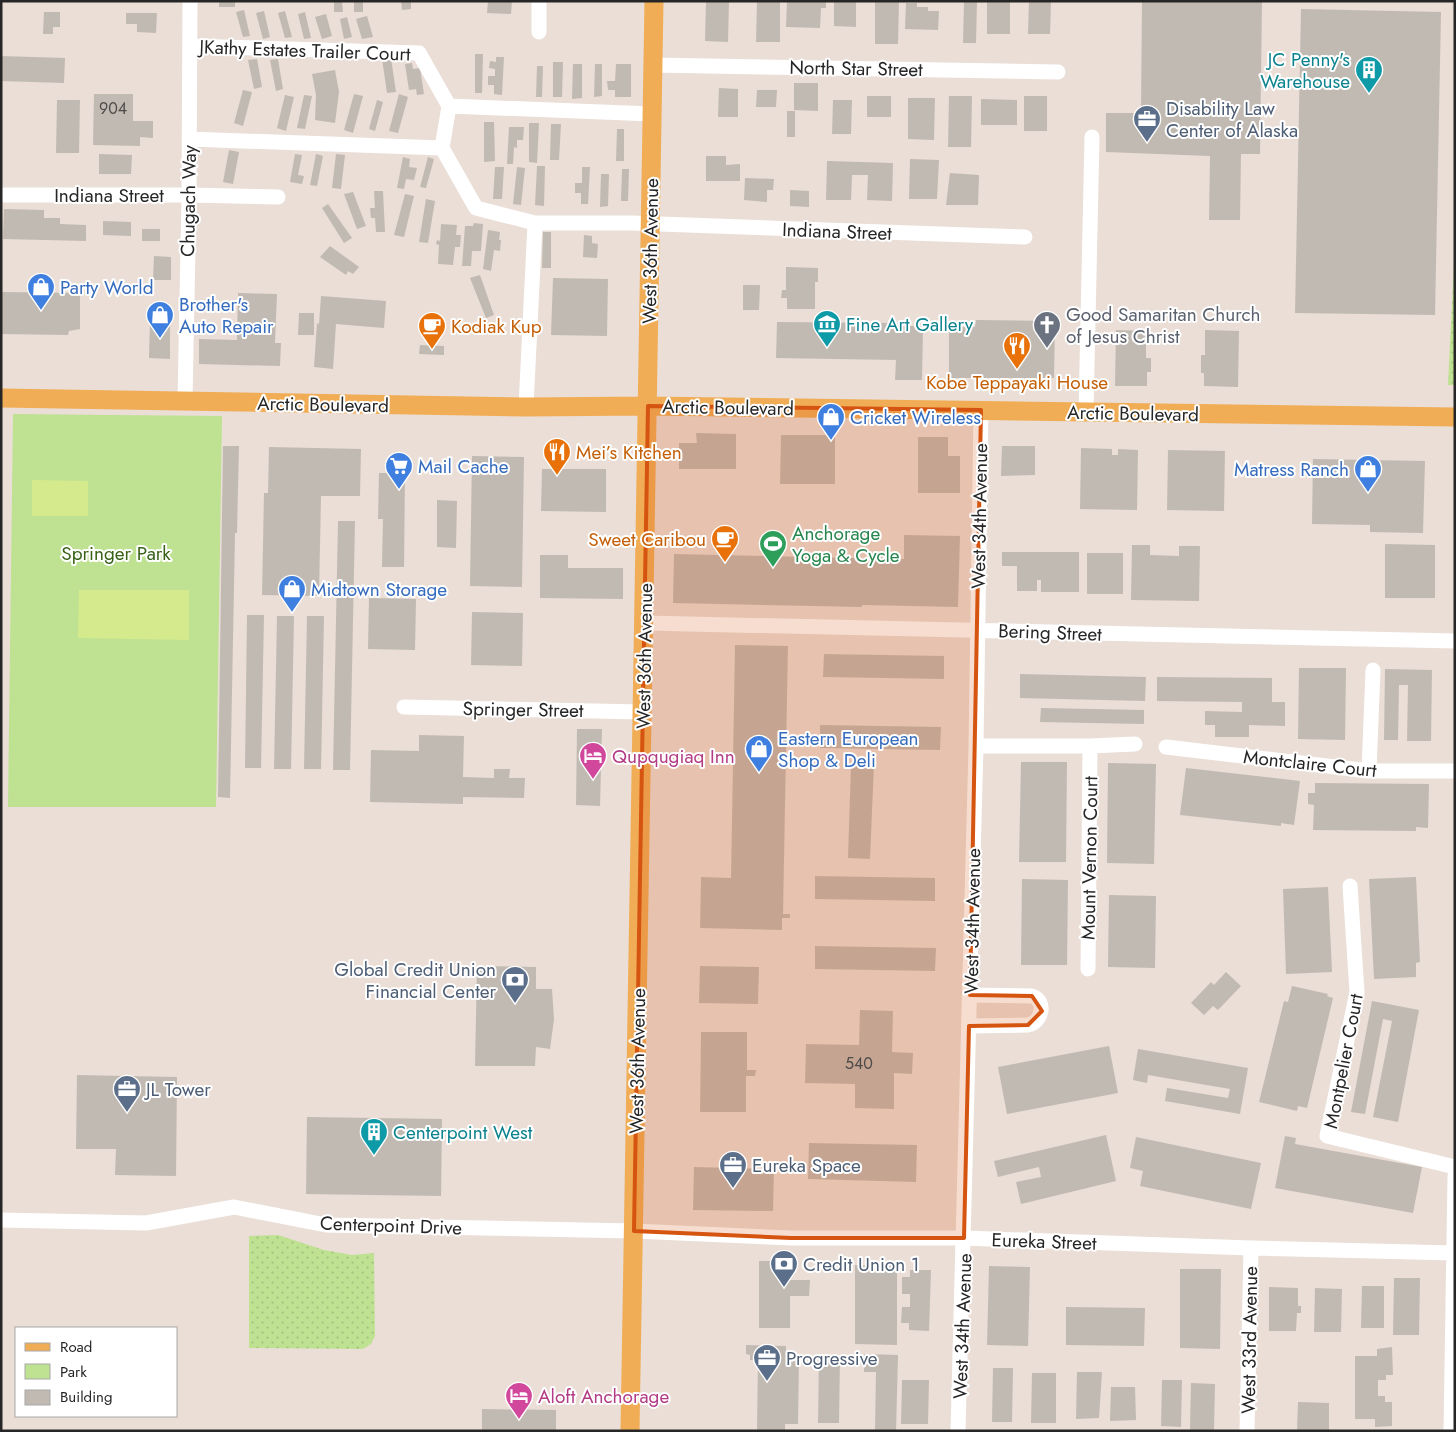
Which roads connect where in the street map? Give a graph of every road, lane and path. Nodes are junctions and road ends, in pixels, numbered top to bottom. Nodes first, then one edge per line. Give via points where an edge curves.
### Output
1 (190, 1) edge
2 (539, 1) edge
3 (654, 1) edge
4 (539, 32) dead end
5 (190, 46) junction
6 (653, 65) junction
7 (1058, 72) dead end
8 (449, 106) junction
9 (652, 114) junction
10 (1092, 137) dead end
11 (189, 138) junction
12 (442, 148) junction
13 (1, 195) edge
14 (189, 195) junction
15 (278, 197) dead end
16 (535, 223) junction
17 (650, 224) junction
18 (1024, 237) dead end
19 (1, 398) edge
20 (185, 401) junction
21 (648, 406) junction
22 (526, 407) junction
23 (981, 410) junction
24 (1086, 412) junction
25 (1455, 417) edge
26 (645, 622) junction
27 (977, 630) junction
28 (1455, 641) edge
29 (1373, 670) dead end
30 (404, 707) dead end
31 (642, 712) junction
32 (1135, 744) dead end
33 (976, 746) junction
34 (1090, 746) junction
35 (1166, 748) dead end
36 (1369, 771) junction
37 (1455, 771) edge
38 (1350, 886) dead end
39 (1088, 969) dead end
40 (970, 995) junction
41 (969, 1026) junction
42 (1455, 1167) edge
43 (1455, 1176) edge
44 (1, 1220) edge
45 (634, 1231) junction
46 (964, 1238) junction
47 (1251, 1248) junction
48 (1454, 1253) edge
49 (1452, 1424) edge
50 (630, 1431) edge
51 (958, 1431) edge
52 (1247, 1431) edge

1 - 5 street, Chugach Way
2 - 4 street
3 - 6 main road, West 36th Avenue
5 - 8 street, JKathy Estates Trailer Court via 419,53
5 - 11 street, Chugach Way
6 - 7 street, North Star Street
6 - 9 main road, West 36th Avenue
8 - 9 street
8 - 12 street
9 - 17 main road, West 36th Avenue
10 - 24 street
11 - 12 street
11 - 14 street, Chugach Way
12 - 16 street via 476,208
13 - 14 street, Indiana Street
14 - 15 street, Indiana Street
14 - 20 street, Chugach Way
16 - 17 street
16 - 22 street
17 - 18 street, Indiana Street
17 - 21 main road, West 36th Avenue
19 - 20 main road, Arctic Boulevard
20 - 22 main road, Arctic Boulevard
21 - 22 main road, Arctic Boulevard
21 - 23 main road, Arctic Boulevard
21 - 26 main road, West 36th Avenue
23 - 24 main road, Arctic Boulevard
23 - 27 street, West 34th Avenue
24 - 25 main road, Arctic Boulevard
26 - 27 street, Bering Street
26 - 31 main road, West 36th Avenue
27 - 28 street, Bering Street
27 - 33 street, West 34th Avenue
29 - 36 street
30 - 31 street, Springer Street
31 - 45 main road, West 36th Avenue
32 - 34 street
33 - 34 street
33 - 40 street, West 34th Avenue
34 - 39 street, Mount Vernon Court
35 - 36 street, Montclaire Court
36 - 37 street, Montclaire Court
38 - 42 street, Montpelier Court via 1357,992 1327,1136
40 - 41 street, West 34th Avenue
40 - 41 street via 1032,996 1042,1006 1042,1011 1033,1024
41 - 46 street, West 34th Avenue
43 - 48 street
44 - 45 street, Centerpoint Drive via 146,1223 234,1207 326,1225
45 - 46 street, Eureka Street via 791,1238
45 - 50 main road, West 36th Avenue
46 - 47 street, Eureka Street
46 - 51 street, West 34th Avenue
47 - 48 street, Eureka Street
47 - 52 street, West 33rd Avenue
48 - 49 street

